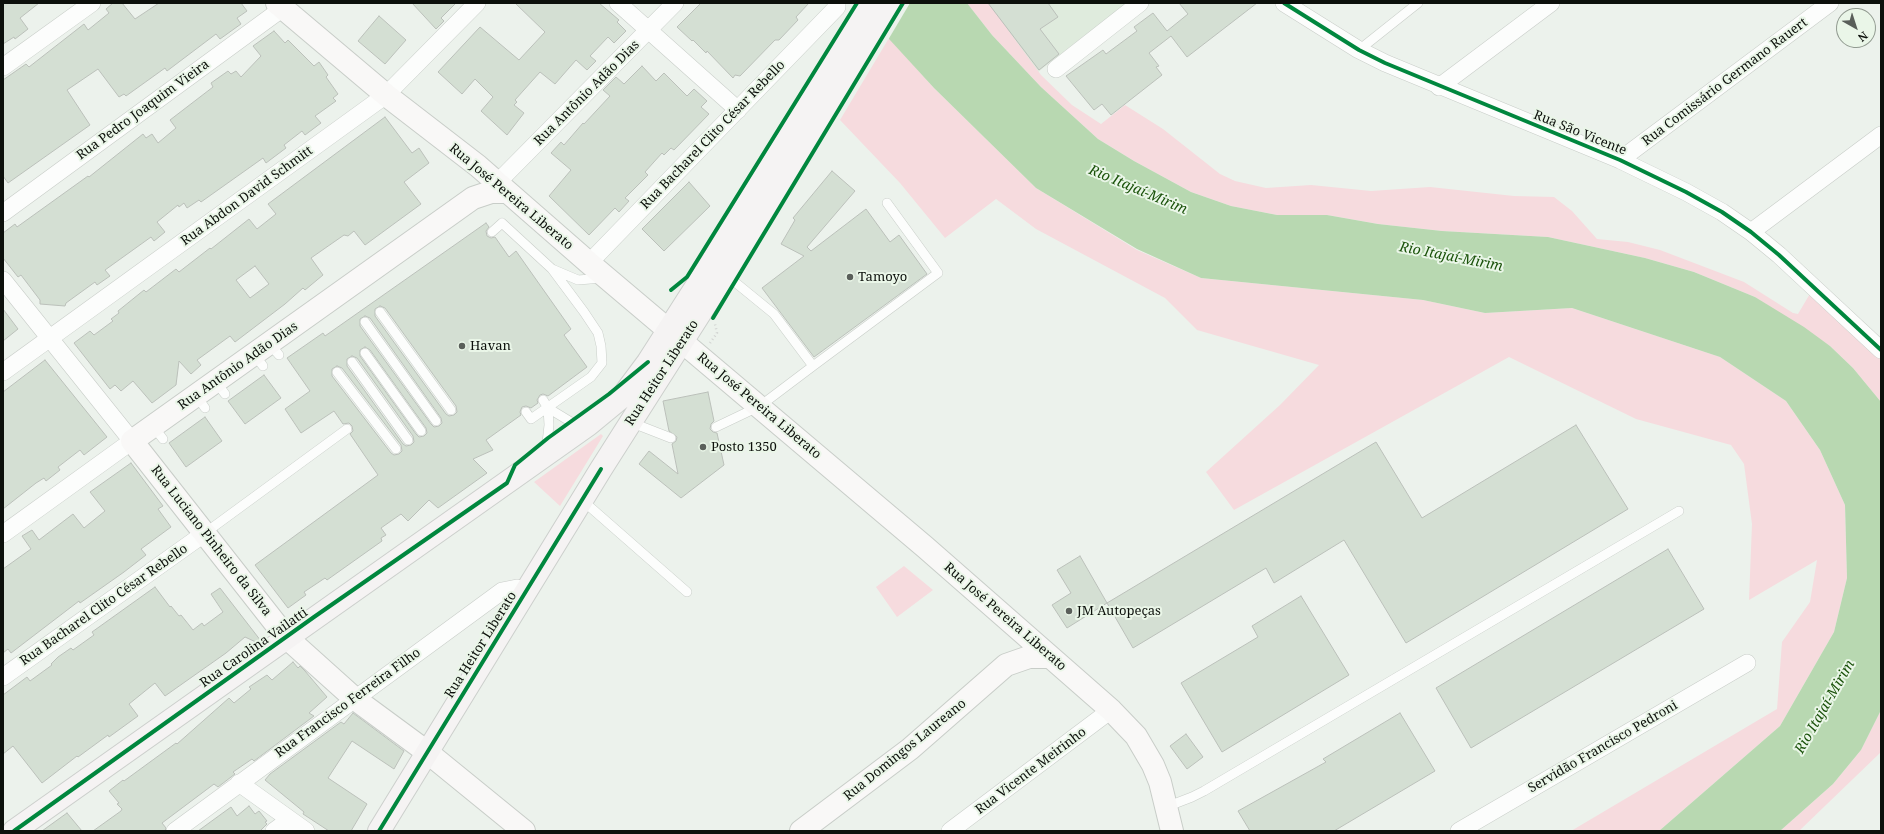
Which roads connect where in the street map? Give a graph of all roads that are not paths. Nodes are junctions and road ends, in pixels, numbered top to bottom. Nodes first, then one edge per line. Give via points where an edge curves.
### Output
1 (92, 3) edge
2 (477, 3) edge
3 (618, 3) edge
4 (675, 3) edge
5 (871, 3) edge
6 (891, 3) edge
7 (1140, 3) edge
8 (1284, 3) edge
9 (1418, 3) edge
10 (1551, 3) edge
11 (1830, 3) edge
12 (280, 5) edge
13 (837, 7) dead end
14 (649, 30) junction
15 (1359, 50) junction
16 (850, 54) junction
17 (3, 68) edge
18 (1056, 69) dead end
19 (1439, 87) junction
20 (386, 95) junction
21 (738, 110) junction
22 (1881, 135) edge
23 (1620, 160) junction
24 (478, 166) junction
25 (502, 188) junction
26 (474, 198) junction
27 (887, 204) dead end
28 (3, 213) edge
29 (492, 232) dead end
30 (1751, 232) junction
31 (589, 263) junction
32 (552, 269) junction
33 (725, 274) junction
34 (607, 278) junction
35 (3, 280) edge
36 (380, 312) dead end
37 (365, 322) dead end
38 (676, 336) junction
39 (49, 339) junction
40 (1881, 350) edge
41 (365, 353) dead end
42 (352, 362) dead end
43 (813, 366) junction
44 (3, 372) edge
45 (337, 372) dead end
46 (545, 404) junction
47 (760, 406) junction
48 (451, 410) dead end
49 (526, 412) dead end
50 (436, 421) dead end
51 (630, 422) junction
52 (588, 425) junction
53 (716, 427) dead end
54 (347, 429) dead end
55 (422, 431) dead end
56 (671, 438) dead end
57 (408, 440) dead end
58 (132, 441) junction
59 (396, 449) dead end
60 (546, 454) junction
61 (582, 500) junction
62 (1680, 511) dead end
63 (205, 533) junction
64 (3, 534) edge
65 (526, 592) junction
66 (687, 592) dead end
67 (1014, 625) junction
68 (286, 637) junction
69 (1050, 657) junction
70 (1747, 663) dead end
71 (1006, 665) junction
72 (3, 676) edge
73 (355, 699) junction
74 (1111, 710) junction
75 (427, 752) junction
76 (239, 783) junction
77 (1166, 807) junction
78 (289, 820) junction
79 (14, 831) edge
80 (175, 831) edge
81 (274, 831) edge
82 (306, 831) edge
83 (379, 831) edge
84 (524, 831) edge
85 (801, 831) edge
86 (950, 831) edge
87 (1172, 831) edge
88 (1459, 831) edge

1 - 17 street
2 - 20 street, Rua Abdon David Schmitt
3 - 14 street
4 - 14 street, Rua Antônio Adão Dias
5 - 16 main road
6 - 16 main road
7 - 18 street
8 - 15 street, Rua São Vicente
9 - 15 lane
10 - 19 street
11 - 23 street, Rua Comissário Germano Rauert
12 - 20 main road, Rua José Pereira Liberato
12 - 28 street, Rua Pedro Joaquim Vieira
13 - 21 street, Rua Bacharel Clito César Rebello
14 - 21 street
14 - 25 street, Rua Antônio Adão Dias
15 - 19 street, Rua São Vicente
16 - 33 main road, Rua Heitor Liberato
16 - 38 main road, Rua Heitor Liberato
19 - 23 street, Rua São Vicente
20 - 24 main road, Rua José Pereira Liberato
20 - 39 street, Rua Abdon David Schmitt
21 - 31 street, Rua Bacharel Clito César Rebello
22 - 30 street
23 - 30 street, Rua São Vicente via 1686,192
24 - 25 main road, Rua José Pereira Liberato
24 - 26 main road
25 - 26 main road, Rua Antônio Adão Dias
25 - 31 main road, Rua José Pereira Liberato
26 - 58 main road, Rua Antônio Adão Dias via 201,402 158,432
27 - 43 lane via 938,273
29 - 32 lane via 502,223
30 - 40 street, Rua São Vicente
31 - 34 main road, Rua José Pereira Liberato
32 - 34 lane via 578,280
32 - 46 lane via 598,333 602,362 591,377
33 - 38 main road, Rua Heitor Liberato
33 - 43 lane via 774,314
34 - 38 main road, Rua José Pereira Liberato
35 - 39 street, Rua Luciano Pinheiro da Silva
36 - 48 lane
37 - 50 lane
38 - 47 main road, Rua José Pereira Liberato
38 - 51 main road, Rua Heitor Liberato
38 - 52 main road, Rua Carolina Vailatti via 648,362 622,397
39 - 44 street, Rua Abdon David Schmitt
39 - 58 street, Rua Luciano Pinheiro da Silva
41 - 55 lane
42 - 57 lane
43 - 47 lane
45 - 59 lane
46 - 49 lane via 531,419
46 - 52 lane via 571,422
46 - 60 lane via 549,425
47 - 53 lane
47 - 67 main road, Rua José Pereira Liberato
51 - 56 lane
51 - 61 main road, Rua Heitor Liberato
52 - 60 main road, Rua Carolina Vailatti
54 - 63 lane
58 - 63 main road, Rua Luciano Pinheiro da Silva
58 - 64 street, Rua Antônio Adão Dias
60 - 68 main road, Rua Carolina Vailatti
61 - 65 main road, Rua Heitor Liberato
61 - 66 lane
62 - 77 lane via 1192,797
63 - 68 main road, Rua Luciano Pinheiro da Silva
63 - 72 street, Rua Bacharel Clito César Rebello
65 - 73 street, Rua Francisco Ferreira Filho via 517,588 502,591
65 - 75 main road, Rua Heitor Liberato
67 - 69 main road, Rua José Pereira Liberato
67 - 71 main road, Rua Domingos Laureano via 1017,642
68 - 73 main road, Rua Luciano Pinheiro da Silva
68 - 79 main road, Rua Carolina Vailatti
69 - 71 main road, Rua Domingos Laureano via 1029,657
69 - 74 main road, Rua José Pereira Liberato
70 - 88 street, Servidão Francisco Pedroni
71 - 85 main road, Rua Domingos Laureano via 910,748
73 - 75 main road, Rua Luciano Pinheiro da Silva
73 - 76 street, Rua Francisco Ferreira Filho
74 - 77 main road, Rua José Pereira Liberato via 1145,749 1160,782
74 - 86 street, Rua Vicente Meirinho
75 - 83 main road, Rua Heitor Liberato
75 - 84 main road, Rua Luciano Pinheiro da Silva
76 - 78 street
76 - 80 street, Rua Francisco Ferreira Filho
77 - 87 main road, Rua José Pereira Liberato
78 - 81 street
78 - 82 street

